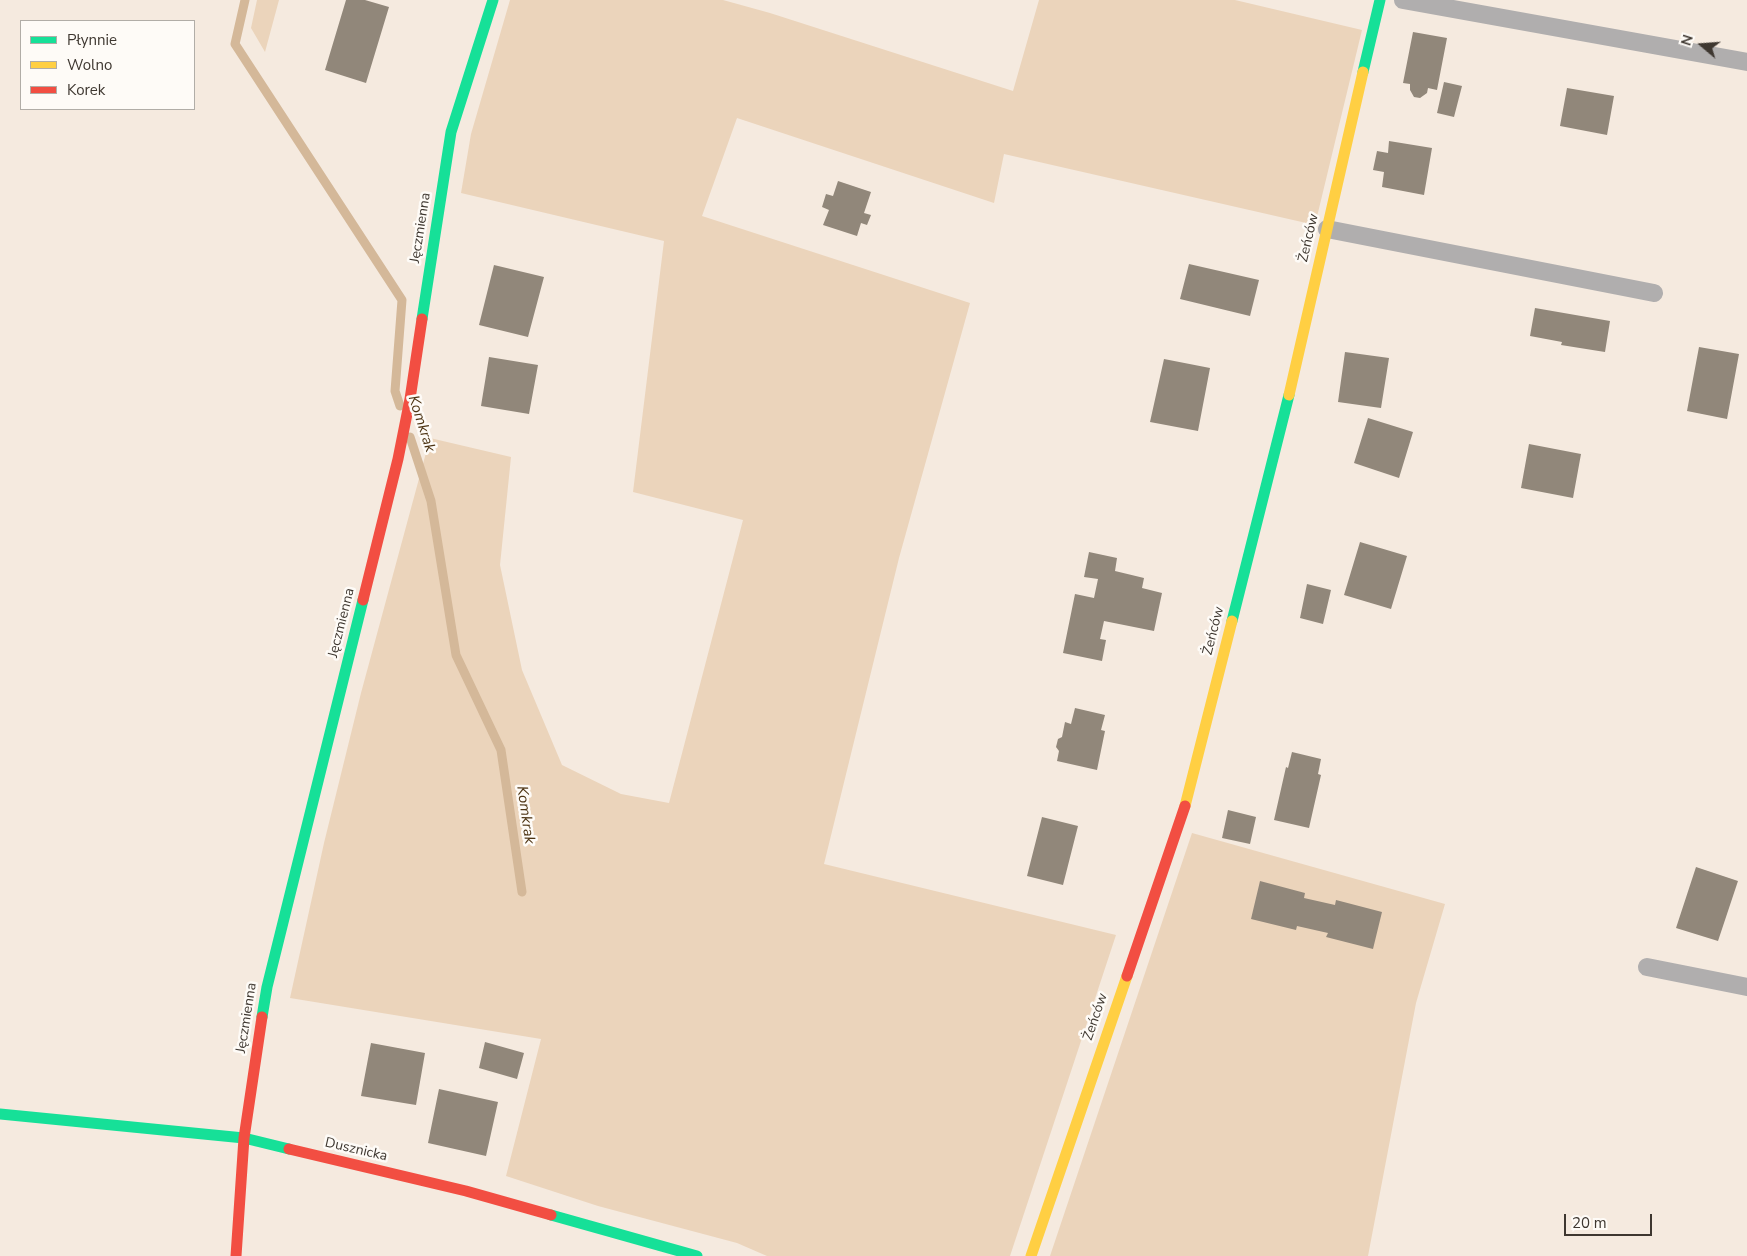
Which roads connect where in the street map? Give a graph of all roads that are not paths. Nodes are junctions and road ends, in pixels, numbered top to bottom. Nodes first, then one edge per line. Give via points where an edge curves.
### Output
1 (493, 0) edge
2 (1380, 0) edge
3 (1403, 0) edge
4 (1747, 62) edge
5 (1327, 229) junction
6 (1654, 293) dead end
7 (1647, 967) dead end
8 (1747, 987) edge
9 (0, 1114) edge
10 (244, 1138) junction
11 (236, 1256) edge
12 (697, 1256) edge
13 (1031, 1256) edge

1 - 10 street, Jęczmienna via 451,132 398,459 267,987
2 - 5 street, Żeńców
3 - 4 lane
5 - 6 lane
5 - 13 street, Żeńców via 1189,794
7 - 8 lane
9 - 10 street, Dusznicka
10 - 11 street, Jęczmienna
10 - 12 street, Dusznicka via 466,1191

